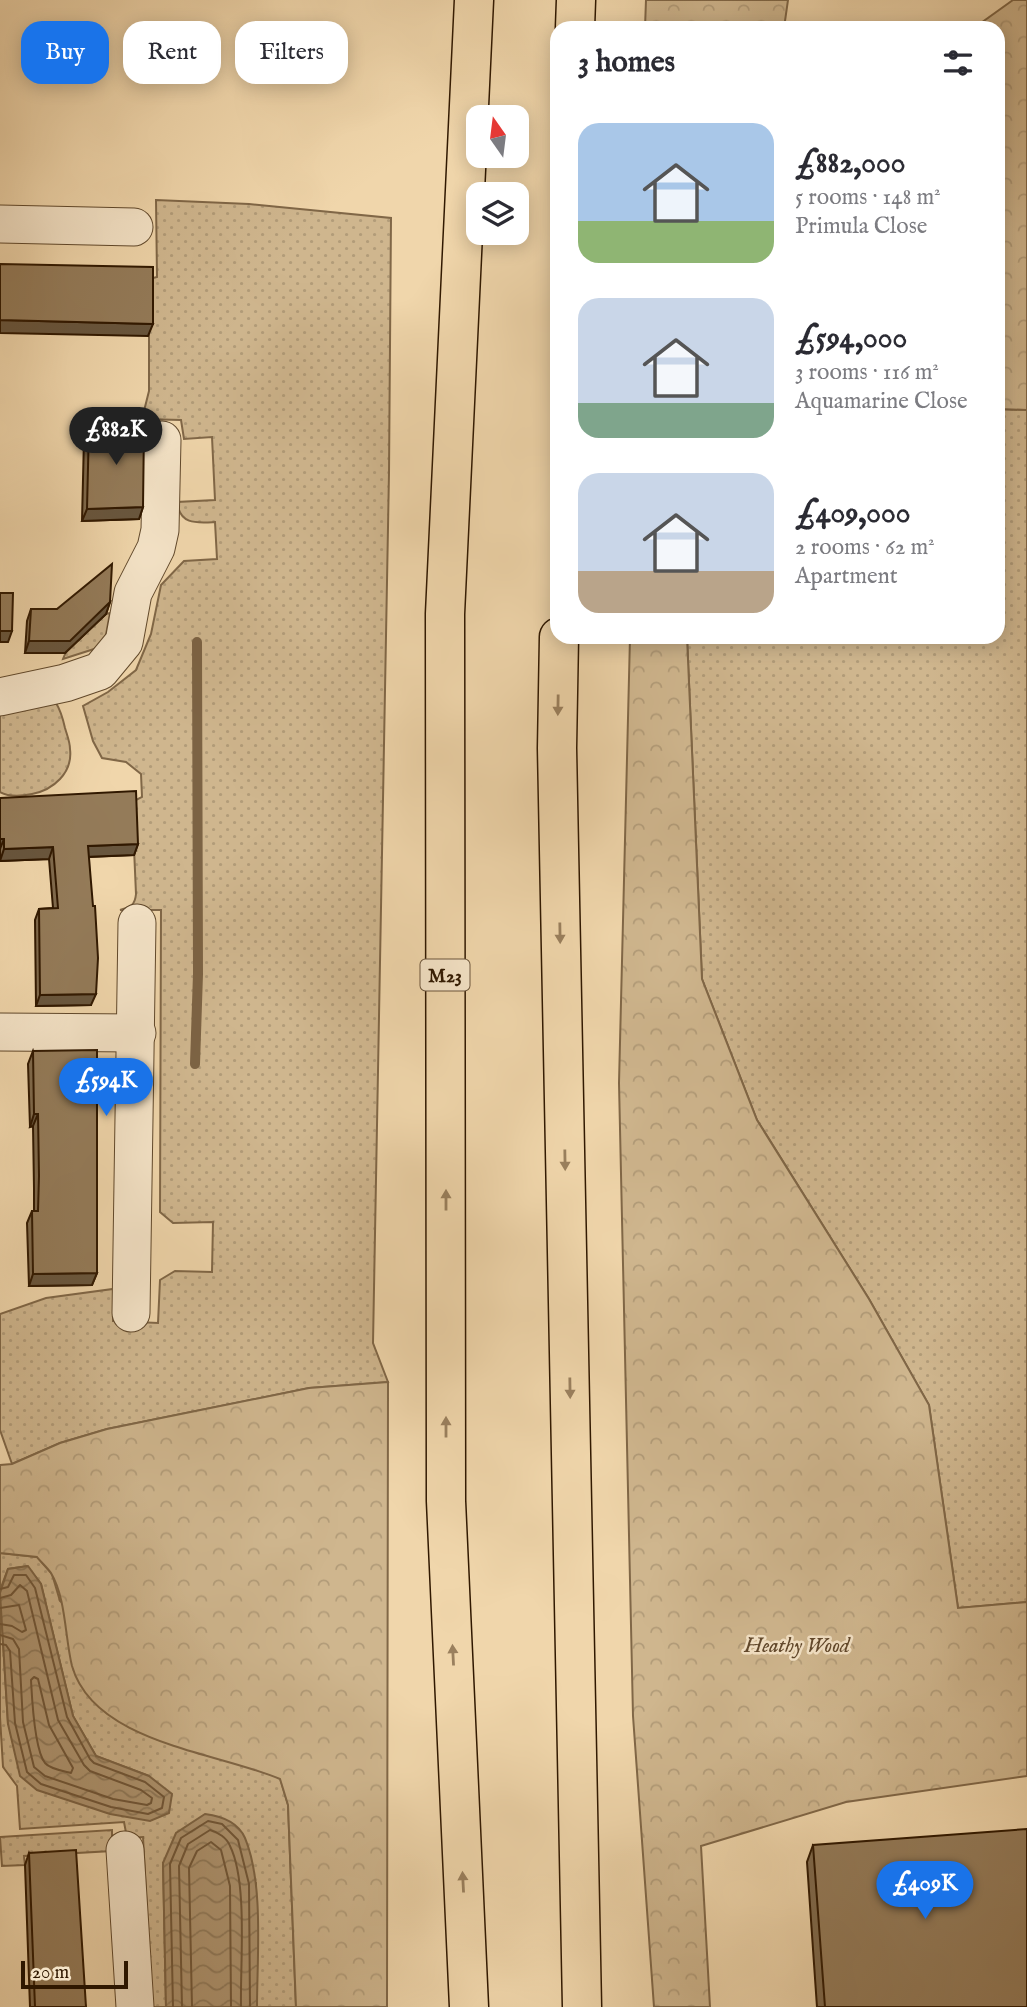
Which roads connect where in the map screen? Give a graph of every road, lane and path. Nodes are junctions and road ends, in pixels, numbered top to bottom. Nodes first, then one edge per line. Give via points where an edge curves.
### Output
1 (474, 0) edge
2 (576, 0) edge
3 (575, 21) edge
4 (0, 224) edge
5 (134, 227) dead end
6 (162, 440) dead end
7 (559, 644) edge
8 (0, 697) edge
9 (137, 923) dead end
10 (0, 1032) edge
11 (137, 1033) junction
12 (131, 1313) dead end
13 (125, 1850) dead end
14 (466, 1950) junction
15 (135, 2007) edge
16 (455, 2007) edge
17 (469, 2007) edge
18 (582, 2007) edge

14 -> 1 highway, M23 via 446,1501 445,614
2 - 3 highway
4 - 5 street
6 - 8 street via 160,530 133,593 124,642 100,671
7 -> 18 highway via 556,748
9 - 11 street
10 - 11 street
11 - 12 street
13 - 15 street
14 - 16 highway, M23
14 - 17 highway, M23

